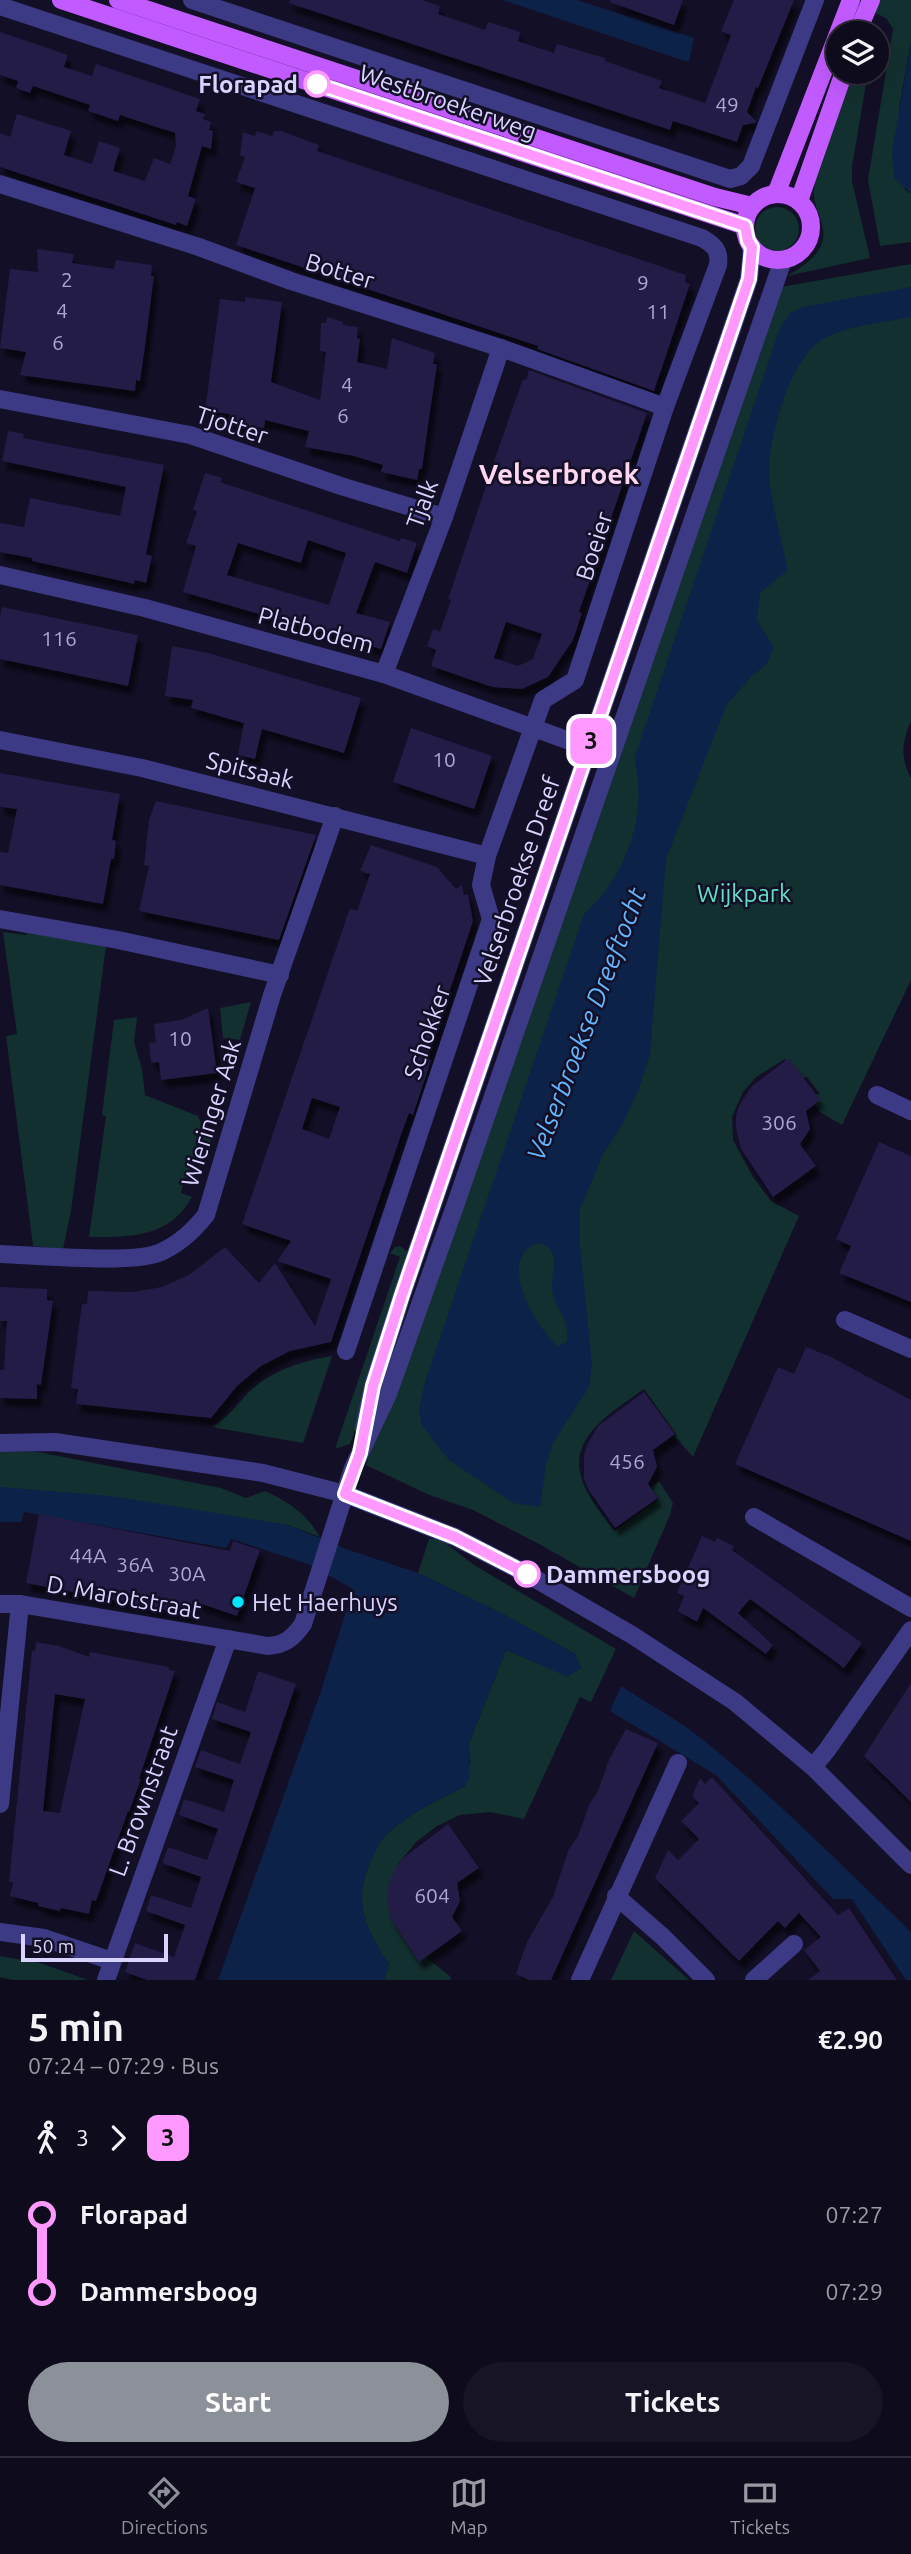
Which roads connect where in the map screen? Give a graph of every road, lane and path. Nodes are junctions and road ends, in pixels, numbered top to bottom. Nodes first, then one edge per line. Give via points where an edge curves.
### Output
1 (61, 0) edge
2 (118, 0) edge
3 (192, 0) edge
4 (816, 0) edge
5 (851, 0) edge
6 (871, 0) edge
7 (0, 5) edge
8 (863, 21) edge
9 (840, 84) edge
10 (632, 147) junction
11 (625, 167) junction
12 (0, 184) edge
13 (619, 185) junction
14 (776, 194) junction
15 (799, 201) junction
16 (751, 206) junction
17 (745, 226) junction
18 (714, 245) joint
19 (752, 247) junction
20 (783, 260) junction
21 (501, 348) junction
22 (0, 399) edge
23 (665, 407) junction
24 (444, 517) junction
25 (0, 575) edge
26 (384, 674) junction
27 (533, 729) junction
28 (0, 740) edge
29 (589, 748) junction
30 (611, 755) junction
31 (335, 816) junction
32 (487, 856) junction
33 (0, 919) edge
34 (280, 975) junction
35 (877, 1095) dead end
36 (911, 1111) edge
37 (0, 1254) edge
38 (845, 1320) dead end
39 (911, 1349) edge
40 (346, 1351) dead end
41 (0, 1443) edge
42 (360, 1453) junction
43 (345, 1494) junction
44 (754, 1517) dead end
45 (0, 1604) edge
46 (20, 1604) junction
47 (911, 1608) edge
48 (911, 1630) edge
49 (228, 1639) junction
50 (678, 1763) dead end
51 (813, 1767) junction
52 (0, 1804) edge
53 (911, 1865) edge
54 (616, 1896) junction
55 (0, 1932) edge
56 (794, 1944) dead end
57 (112, 1961) junction
58 (106, 1980) edge
59 (580, 1980) edge
60 (706, 1980) edge
61 (754, 1980) edge

1 - 13 main road, Westbroekerweg
2 - 11 main road, Westbroekerweg
3 - 10 street, Westbroekerweg
4 - 10 street, Westbroekerweg via 751,166 741,176 730,179
5 - 14 main road
6 - 8 main road
7 - 18 street, Westbroekerweg
9 - 15 main road
10 - 11 street
11 - 13 street
11 - 16 main road, Westbroekerweg
12 - 21 street, Botter
13 - 17 main road, Westbroekerweg
14 - 15 main road
14 - 16 main road
15 - 20 main road via 810,216 810,236 800,252
16 - 17 main road
17 - 19 main road
18 - 23 street, Boeier via 720,256 718,265
19 - 20 main road via 771,260
19 - 29 street, Velserbroekse Dreef via 749,279
20 - 30 street, Velserbroekse Dreef
21 - 23 street, Botter
21 - 24 street, Tjalk
22 - 24 street, Tjotter via 190,435
23 - 27 street, Boeier via 575,680 543,699
24 - 26 street, Tjalk
25 - 26 street, Platbodem via 145,608
26 - 27 street, Platbodem
27 - 29 street, Platbodem
27 - 32 street, Schokker
28 - 31 street, Spitsaak via 142,768
29 - 30 street, Platbodem
29 - 42 street, Velserbroekse Dreef via 402,1295 373,1386
30 - 42 street, Velserbroekse Dreef via 388,1394
31 - 32 street, Spitsaak
31 - 34 street, Wieringer Aak
32 - 40 street, Schokker via 481,885 491,919
33 - 34 street
34 - 37 street, Wieringer Aak via 206,1215 193,1231 160,1253 124,1258
35 - 36 street
38 - 39 street
41 - 43 street via 55,1442 196,1461
42 - 43 street, Velserbroekse Dreef
43 - 49 street, D. Marotstraat via 303,1624 294,1636 282,1645 268,1646
43 - 51 street via 455,1537 632,1635 735,1702
44 - 47 street
45 - 46 street, D. Marotstraat
46 - 49 street, D. Marotstraat
46 - 52 street
48 - 51 street
49 - 57 street, L. Brownstraat
50 - 54 street
51 - 53 street
54 - 59 street
54 - 60 street
55 - 57 street via 44,1938
56 - 61 street
57 - 58 street, L. Brownstraat

